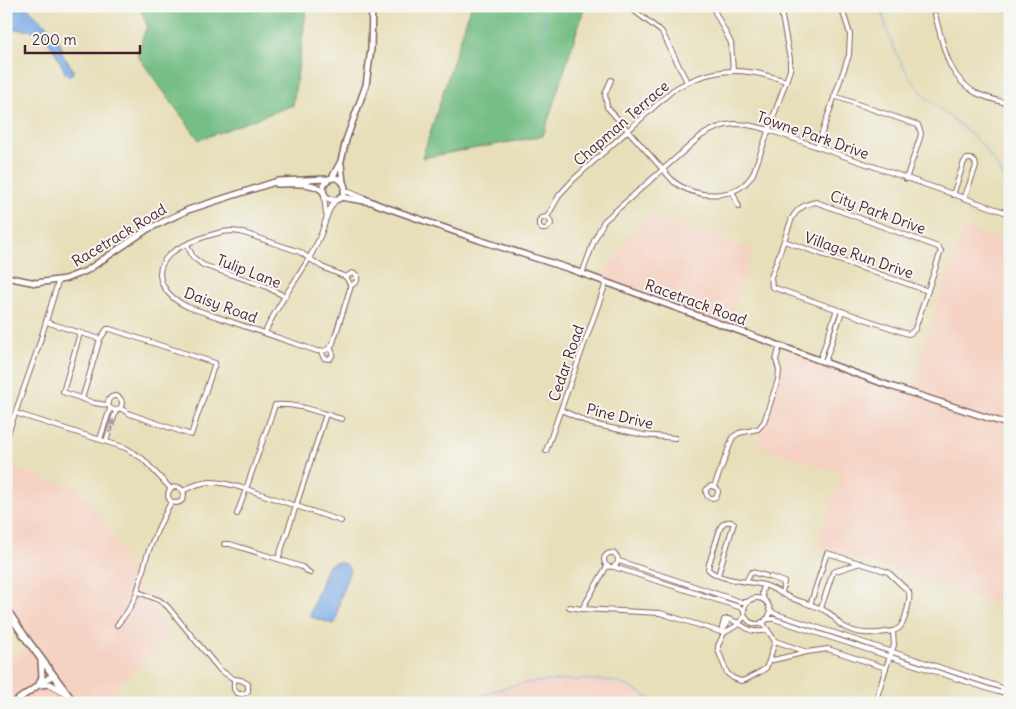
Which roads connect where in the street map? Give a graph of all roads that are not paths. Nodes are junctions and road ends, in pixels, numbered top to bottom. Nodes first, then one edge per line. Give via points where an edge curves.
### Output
1 (372, 6) edge
2 (628, 6) edge
3 (712, 6) edge
4 (780, 6) edge
5 (841, 6) edge
6 (935, 15) dead end
7 (733, 70) junction
8 (611, 80) dead end
9 (786, 81) junction
10 (687, 82) junction
11 (834, 96) junction
12 (1010, 104) edge
13 (628, 130) junction
14 (768, 130) junction
15 (817, 147) junction
16 (340, 161) junction
17 (663, 170) junction
18 (330, 178) junction
19 (906, 179) junction
20 (343, 183) junction
21 (272, 184) junction
22 (344, 190) junction
23 (733, 192) junction
24 (324, 193) junction
25 (953, 195) junction
26 (339, 198) junction
27 (964, 199) junction
28 (374, 203) junction
29 (739, 207) dead end
30 (1010, 214) edge
31 (326, 217) junction
32 (547, 217) dead end
33 (784, 241) junction
34 (187, 244) junction
35 (309, 258) junction
36 (582, 274) junction
37 (6, 277) edge
38 (346, 277) junction
39 (58, 282) junction
40 (606, 283) junction
41 (350, 286) junction
42 (928, 291) junction
43 (284, 296) junction
44 (837, 309) junction
45 (842, 311) junction
46 (46, 322) junction
47 (80, 333) junction
48 (265, 333) junction
49 (100, 339) junction
50 (780, 345) junction
51 (330, 347) junction
52 (321, 352) junction
53 (822, 361) junction
54 (82, 399) junction
55 (109, 407) junction
56 (118, 410) junction
57 (561, 410) junction
58 (15, 413) junction
59 (326, 414) junction
60 (342, 419) dead end
61 (1010, 425) edge
62 (675, 438) dead end
63 (6, 439) edge
64 (100, 439) junction
65 (106, 441) junction
66 (546, 450) dead end
67 (714, 487) dead end
68 (171, 489) junction
69 (246, 489) junction
70 (183, 491) junction
71 (171, 502) junction
72 (296, 506) junction
73 (237, 514) dead end
74 (341, 521) dead end
75 (224, 544) dead end
76 (278, 559) junction
77 (619, 561) junction
78 (860, 563) junction
79 (607, 566) junction
80 (614, 567) junction
81 (310, 573) dead end
82 (718, 575) junction
83 (746, 582) junction
84 (764, 585) junction
85 (138, 592) junction
86 (762, 593) junction
87 (782, 593) junction
88 (756, 598) junction
89 (764, 600) junction
90 (748, 602) junction
91 (810, 605) junction
92 (569, 607) dead end
93 (821, 608) junction
94 (6, 609) edge
95 (582, 609) junction
96 (744, 610) junction
97 (769, 610) junction
98 (745, 616) junction
99 (764, 620) junction
100 (738, 623) junction
101 (724, 624) junction
102 (117, 625) dead end
103 (733, 628) junction
104 (768, 630) junction
105 (893, 631) junction
106 (722, 632) junction
107 (774, 641) junction
108 (807, 652) junction
109 (891, 654) junction
110 (40, 657) junction
111 (769, 661) junction
112 (886, 668) junction
113 (53, 675) junction
114 (234, 679) junction
115 (37, 686) junction
116 (1008, 692) edge
117 (72, 700) edge
118 (13, 703) edge
119 (875, 703) edge

1 - 16 street via 366,85
2 - 10 street via 662,32
3 - 7 street via 731,43
4 - 9 street via 790,59
5 - 11 street via 848,28 849,55
6 - 12 street via 949,64 956,76 978,94
7 - 9 street, Chapman Terrace
7 - 10 street, Chapman Terrace
8 - 13 street via 605,94 607,107
9 - 14 street
10 - 13 street, Chapman Terrace via 673,90
11 - 15 street
11 - 19 street via 918,125 920,138
13 - 17 street
13 - 32 street, Chapman Terrace via 560,194
14 - 15 street, Towne Park Drive
14 - 17 street, Towne Park Drive via 740,123 714,128
14 - 23 street via 753,174 744,186
15 - 19 street, Towne Park Drive
16 - 18 street
16 - 20 street
17 - 23 street via 686,189 706,194
17 - 36 street, Towne Park Drive via 604,221
18 - 20 street
18 - 21 street, Racetrack Road via 285,180
18 - 24 street via 323,184
19 - 25 street, Towne Park Drive
20 - 22 street
21 - 24 street, Racetrack Road via 311,185
21 - 39 street, Racetrack Road via 172,217 139,234 86,271
22 - 26 street
22 - 28 street, Racetrack Road
23 - 29 street
24 - 26 street via 330,199
24 - 31 street
25 - 27 street, Towne Park Drive
25 - 27 street via 964,162 971,159 976,166
26 - 28 street, Racetrack Road
26 - 31 street
27 - 30 street, Towne Park Drive
28 - 36 street, Racetrack Road
31 - 35 street
33 - 42 street, Village Run Drive
33 - 42 street, City Park Drive via 796,212 808,203 824,204 938,247 941,251
33 - 44 street, City Park Drive via 771,277 772,287
34 - 35 street, Daisy Road via 220,232 238,231 294,249
34 - 43 street, Tulip Lane via 203,265 265,286
34 - 48 street, Daisy Road via 171,253 164,262 161,278 167,294 188,307
35 - 38 street, Daisy Road
35 - 43 street
36 - 40 street, Racetrack Road
37 - 39 street, Racetrack Road via 32,283
38 - 41 street
38 - 41 street, Daisy Road via 353,273 357,275 357,281
39 - 46 street
40 - 50 street, Racetrack Road
40 - 57 street, Cedar Road
41 - 51 street
42 - 45 street, City Park Drive via 915,329 908,334
43 - 48 street
44 - 45 street, City Park Drive
44 - 53 street
45 - 53 street
46 - 47 street
46 - 58 street
47 - 49 street
47 - 54 street via 62,392
48 - 52 street, Daisy Road
49 - 54 street
49 - 56 street via 104,331 110,329 214,363 191,435
50 - 53 street, Racetrack Road
50 - 67 street via 776,360 778,380 764,422 758,429 733,437
51 - 52 street
51 - 52 street via 333,354 330,359 324,358
53 - 61 street, Racetrack Road
54 - 55 street
55 - 56 street
55 - 56 street via 110,398 116,396 122,401
55 - 64 street
65 -> 56 street
57 - 62 street, Pine Drive via 592,424
57 - 66 street, Cedar Road
58 - 63 street
58 - 64 street
59 - 60 street
59 - 69 street via 286,404 275,405
59 - 72 street
64 - 65 street
65 - 68 street via 136,453
68 - 70 street via 177,487
68 - 71 street via 168,495
69 - 70 street via 219,481 192,485
69 - 72 street
69 - 73 street
70 - 71 street via 185,497 182,502
71 - 85 street via 147,558
72 - 74 street
72 - 76 street
75 - 76 street
76 - 81 street
77 - 79 street via 616,554 610,553 604,560
77 - 80 street
77 - 90 street
78 - 91 street via 827,553
78 - 93 street via 833,572
78 - 105 street via 892,574 910,596 900,628
79 - 80 street
79 - 95 street
80 - 96 street
82 - 82 street via 710,571 709,564 721,526 729,521 734,523
82 - 83 street
83 - 84 street
83 - 87 street via 752,572 768,576 784,582
84 - 86 street
84 - 87 street
85 - 102 street
85 - 114 street via 167,606 220,670
86 - 88 street
86 - 89 street
87 - 91 street
88 - 89 street
88 - 90 street
89 - 97 street
90 - 96 street
91 - 93 street
92 - 95 street
93 - 105 street via 843,626 867,634
94 - 110 main road
95 - 106 street via 660,613
96 - 98 street
97 - 99 street
97 - 109 street
98 - 99 street via 752,622
98 - 100 street
99 - 104 street
99 - 109 street via 774,619
100 - 101 street via 728,619
100 - 103 street
100 - 104 street via 752,632
101 - 103 street
101 - 106 street
103 - 106 street
104 - 107 street
105 - 109 street
106 - 111 street via 718,650 727,673 733,678 745,680 766,668
107 - 108 street
107 - 111 street
108 - 111 street
108 - 112 street via 828,649
109 - 112 street
109 - 116 street
110 - 113 main road
110 - 115 street via 42,677
112 - 119 street
113 - 115 street
113 - 117 main road
114 - 114 street via 237,693 246,693 248,684
115 - 117 street via 50,684
115 - 118 street

